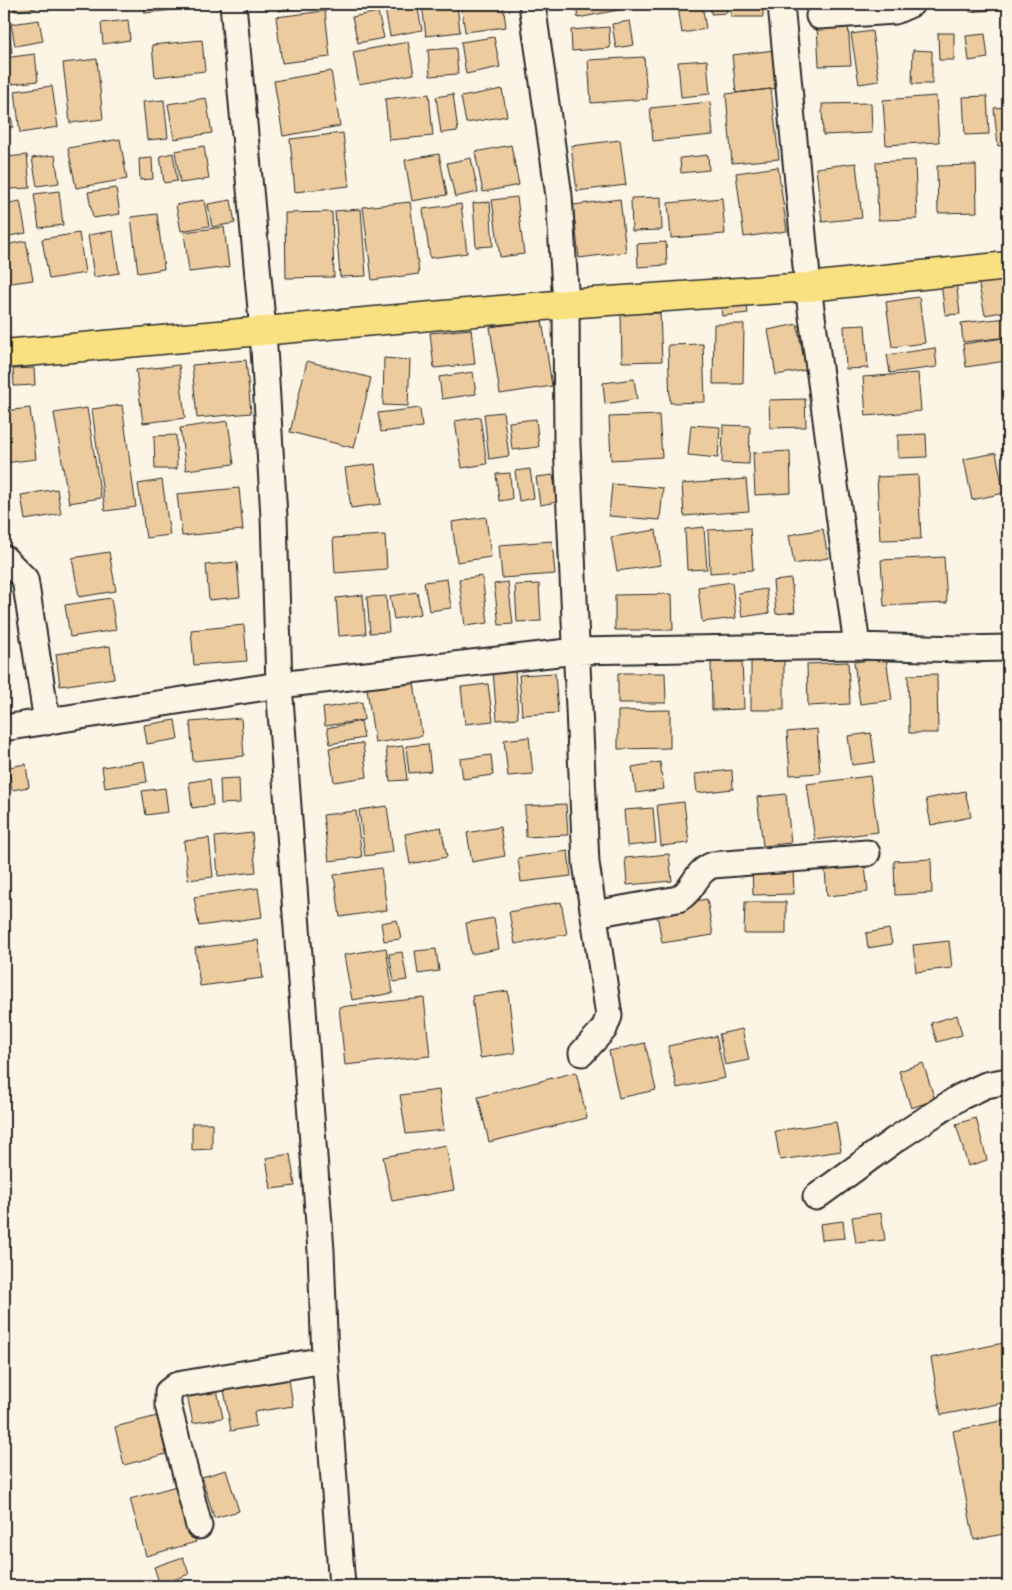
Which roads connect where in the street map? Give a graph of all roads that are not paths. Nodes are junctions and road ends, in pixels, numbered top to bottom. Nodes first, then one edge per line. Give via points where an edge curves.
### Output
1 (233, 4) edge
2 (532, 4) edge
3 (782, 4) edge
4 (911, 4) edge
5 (819, 16) dead end
6 (1008, 266) edge
7 (808, 287) junction
8 (566, 304) junction
9 (263, 331) junction
10 (4, 354) edge
11 (4, 558) edge
12 (857, 646) junction
13 (1008, 648) edge
14 (576, 651) junction
15 (279, 684) junction
16 (46, 722) junction
17 (4, 728) edge
18 (867, 853) dead end
19 (594, 914) junction
20 (582, 1053) dead end
21 (1008, 1081) edge
22 (816, 1197) dead end
23 (325, 1360) junction
24 (199, 1526) dead end
25 (342, 1586) edge

1 - 9 street
2 - 8 street via 559,196
3 - 7 street
4 - 5 street via 895,11
6 - 7 main road
7 - 8 main road
7 - 12 street
8 - 9 main road
8 - 14 street via 567,444
9 - 10 main road
9 - 15 street via 274,517
11 - 16 street via 25,579
12 - 13 street
12 - 14 street
14 - 15 street
14 - 19 street via 586,863
15 - 16 street
15 - 23 street via 321,1250
16 - 17 street
18 - 19 street via 713,865 701,871 688,892 678,899
19 - 20 street via 610,1016 604,1029
21 - 22 street via 986,1084 960,1097
23 - 24 street via 177,1385 168,1392 168,1405
23 - 25 street

